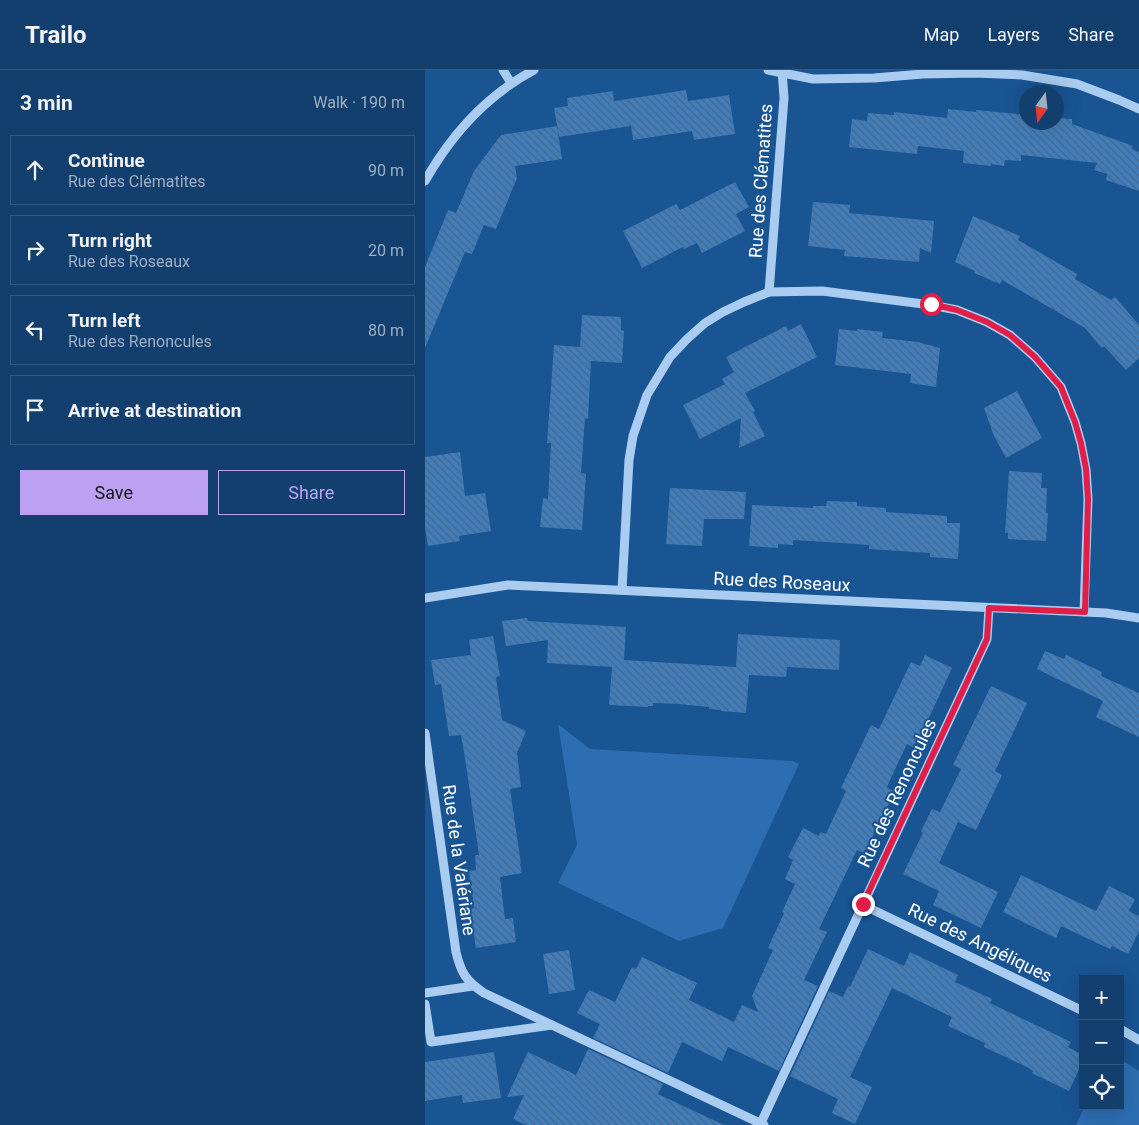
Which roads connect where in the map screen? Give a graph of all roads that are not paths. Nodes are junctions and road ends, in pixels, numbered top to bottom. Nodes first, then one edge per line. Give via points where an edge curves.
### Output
1 (503, 70) edge
2 (534, 70) edge
3 (768, 70) edge
4 (782, 71) edge
5 (1022, 72) edge
6 (511, 83) junction
7 (1139, 109) edge
8 (425, 181) edge
9 (769, 292) junction
10 (622, 590) junction
11 (425, 598) edge
12 (989, 608) junction
13 (1085, 612) junction
14 (1139, 618) edge
15 (425, 733) edge
16 (863, 904) junction
17 (473, 986) junction
18 (425, 993) edge
19 (425, 1004) edge
20 (1079, 1008) edge
21 (553, 1025) junction
22 (1124, 1031) edge
23 (1139, 1040) edge
24 (761, 1124) edge

1 - 6 street
2 - 6 street
3 - 4 street
4 - 5 street via 813,79
4 - 9 street, Rue des Clématites via 784,98
5 - 7 street via 1077,84
6 - 8 street via 464,125
9 - 10 street via 705,323 670,357 647,395 633,436 629,460
9 - 13 street via 822,291 957,310 1010,335 1035,357 1061,387 1081,443 1088,499
10 - 11 street, Rue des Roseaux via 508,585
10 - 12 street, Rue des Roseaux
12 - 13 street, Rue des Roseaux
12 - 16 street, Rue des Renoncules via 987,639
13 - 14 street, Rue des Roseaux
15 - 17 street, Rue de la Valériane via 456,952 465,977
16 - 20 street, Rue des Angéliques
16 - 24 street, Rue des Renoncules
17 - 18 street
17 - 21 street, Rue de la Valériane
19 - 21 street via 431,1042
21 - 24 street, Rue de la Valériane
22 - 23 street

